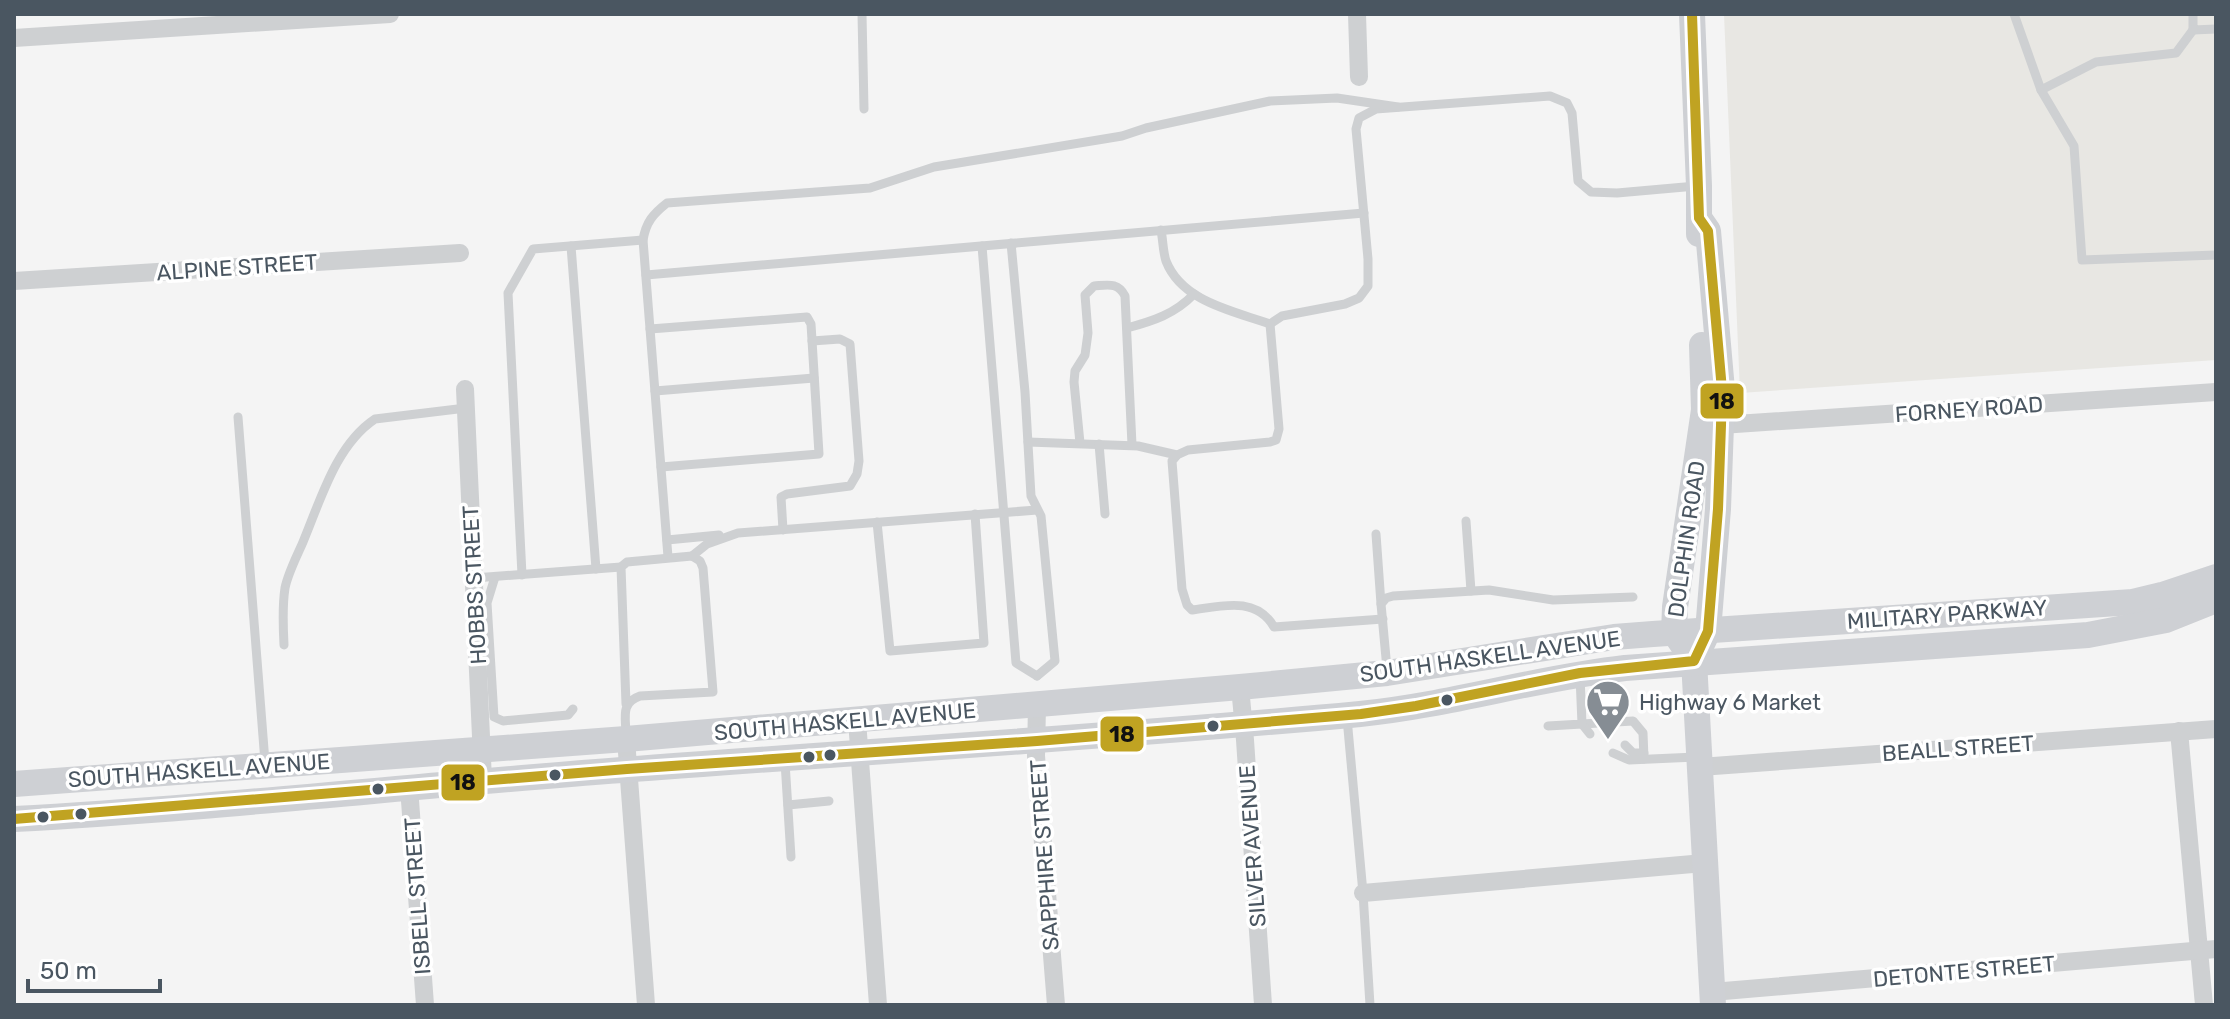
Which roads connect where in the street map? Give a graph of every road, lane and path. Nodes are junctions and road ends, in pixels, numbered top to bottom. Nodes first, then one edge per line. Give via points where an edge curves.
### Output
1 (390, 14) edge
2 (862, 14) edge
3 (1357, 14) edge
4 (1692, 14) edge
5 (2014, 14) edge
6 (2193, 14) edge
7 (279, 18) edge
8 (2216, 29) edge
9 (2193, 30) junction
10 (14, 38) edge
11 (1359, 77) dead end
12 (2041, 90) junction
13 (1398, 107) junction
14 (864, 109) dead end
15 (1699, 186) junction
16 (1364, 213) junction
17 (1699, 218) junction
18 (1161, 230) junction
19 (643, 240) junction
20 (1011, 243) junction
21 (571, 246) junction
22 (982, 246) junction
23 (460, 253) dead end
24 (2216, 255) edge
25 (646, 275) junction
26 (14, 281) edge
27 (1194, 294) junction
28 (1270, 324) junction
29 (1127, 328) junction
30 (650, 329) junction
31 (812, 341) junction
32 (814, 378) junction
33 (465, 389) dead end
34 (655, 391) junction
35 (2216, 392) edge
36 (466, 408) junction
37 (238, 417) dead end
38 (1721, 425) junction
39 (1028, 442) junction
40 (1080, 443) junction
41 (1099, 444) junction
42 (1132, 445) junction
43 (1177, 455) junction
44 (661, 467) junction
45 (1037, 510) junction
46 (1004, 512) junction
47 (975, 514) junction
48 (1105, 514) dead end
49 (1466, 521) dead end
50 (877, 522) junction
51 (783, 530) junction
52 (738, 533) junction
53 (1376, 534) dead end
54 (667, 540) junction
55 (692, 556) junction
56 (668, 557) junction
57 (621, 567) junction
58 (596, 569) junction
59 (522, 575) junction
60 (495, 577) junction
61 (2216, 577) edge
62 (474, 578) junction
63 (1471, 591) junction
64 (1633, 597) dead end
65 (2216, 600) edge
66 (1381, 604) junction
67 (1383, 619) junction
68 (1708, 631) junction
69 (1674, 632) junction
70 (284, 645) dead end
71 (1694, 661) junction
72 (1387, 673) junction
73 (1580, 673) junction
74 (1037, 676) junction
75 (1240, 687) junction
76 (626, 704) junction
77 (1037, 704) junction
78 (573, 709) dead end
79 (1391, 710) junction
80 (1347, 715) junction
81 (857, 720) junction
82 (1243, 724) junction
83 (1582, 724) junction
84 (1548, 726) dead end
85 (2216, 729) edge
86 (2179, 731) junction
87 (1590, 734) dead end
88 (626, 739) junction
89 (1037, 741) junction
90 (1625, 745) dead end
91 (482, 748) junction
92 (859, 753) junction
93 (1613, 753) dead end
94 (407, 755) junction
95 (1644, 756) junction
96 (785, 758) junction
97 (1700, 762) junction
98 (265, 766) junction
99 (627, 769) junction
100 (483, 780) junction
101 (14, 784) edge
102 (240, 786) junction
103 (409, 787) junction
104 (829, 801) dead end
105 (788, 805) junction
106 (14, 819) edge
107 (791, 857) dead end
108 (1704, 863) junction
109 (1363, 893) junction
110 (2208, 950) edge
111 (1712, 999) edge
112 (425, 1005) edge
113 (646, 1005) edge
114 (878, 1005) edge
115 (1056, 1005) edge
116 (1263, 1005) edge
117 (1370, 1005) edge
118 (2204, 1005) edge

1 - 7 street
2 - 14 lane
3 - 11 street
4 - 15 main road, DOLPHIN ROAD
5 - 12 lane
6 - 9 lane
7 - 10 street
8 - 9 lane
9 - 12 lane via 2176,53 2096,62
12 - 24 lane via 2074,146 2082,260
13 - 15 lane via 1550,96 1567,103 1572,113 1578,181 1591,192
13 - 16 lane via 1376,109 1359,118
13 - 19 lane via 1337,98 1270,101 1122,136 934,167 870,188 667,203 653,214
15 - 17 main road, DOLPHIN ROAD
16 - 18 lane
16 - 28 lane via 1368,286 1359,298 1282,316
17 - 38 main road, DOLPHIN ROAD via 1708,231 1715,295
17 - 69 main road, DOLPHIN ROAD via 1704,410
18 - 20 lane
18 - 27 lane via 1167,262
19 - 21 lane
19 - 25 lane
20 - 22 lane
20 - 39 lane
21 - 58 lane
21 - 59 lane via 533,249 508,293
22 - 25 lane
22 - 46 lane
23 - 26 street, ALPINE STREET
25 - 30 lane
27 - 28 lane
27 - 29 lane via 1164,316
28 - 43 lane via 1276,440
29 - 40 lane via 1122,289 1113,284 1088,290 1086,347 1074,382
29 - 42 lane
30 - 31 lane via 807,317
30 - 34 lane
31 - 32 lane
31 - 51 lane via 840,339 850,344 859,461 850,486 781,497
32 - 34 lane
32 - 44 lane via 819,454
33 - 36 street, HOBBS STREET
34 - 44 lane
35 - 38 street, FORNEY ROAD
36 - 62 street, HOBBS STREET
36 - 70 lane via 375,419 355,437 328,480 285,585
37 - 98 lane
38 - 68 main road, DOLPHIN ROAD
39 - 40 lane
39 - 45 lane via 1031,496
40 - 41 lane
41 - 42 lane
41 - 48 lane
42 - 43 lane
43 - 67 lane via 1172,461 1182,589 1192,610 1254,607 1274,627
44 - 54 lane
45 - 46 lane
45 - 74 lane via 1055,661
46 - 47 lane
46 - 74 lane via 1016,663
47 - 50 lane
47 - 50 lane via 984,643 903,650 890,651
49 - 63 lane
50 - 51 lane
51 - 52 lane
52 - 54 lane
52 - 55 lane via 707,544
53 - 66 lane
54 - 56 lane
55 - 56 lane
55 - 76 lane via 703,568 713,692 640,696
56 - 57 lane
57 - 58 lane
57 - 76 lane
58 - 59 lane
59 - 60 lane
60 - 62 lane
60 - 78 lane via 487,603 494,717 503,721 568,715
61 - 68 main road, MILITARY PARKWAY via 2133,602
62 - 91 street, HOBBS STREET
63 - 64 lane via 1500,590 1553,600
63 - 66 lane via 1393,596
65 - 71 main road, MILITARY PARKWAY via 2166,620 2088,635
66 - 67 lane
67 - 72 lane
68 - 69 main road, MILITARY PARKWAY
68 - 71 main road, DOLPHIN ROAD
69 - 71 main road, DOLPHIN ROAD
69 - 72 main road, SOUTH HASKELL AVENUE
71 - 73 main road, SOUTH HASKELL AVENUE
71 - 97 main road, DOLPHIN ROAD
72 - 75 main road, SOUTH HASKELL AVENUE
72 - 79 main road
73 - 79 main road, SOUTH HASKELL AVENUE
73 - 83 lane
74 - 77 lane
75 - 77 main road, SOUTH HASKELL AVENUE
75 - 82 street, SILVER AVENUE
76 - 88 lane
77 - 81 main road, SOUTH HASKELL AVENUE
77 - 89 street, SAPPHIRE STREET
79 - 80 main road, SOUTH HASKELL AVENUE
80 - 82 main road, SOUTH HASKELL AVENUE
80 - 109 lane
81 - 88 main road, SOUTH HASKELL AVENUE
81 - 92 street
82 - 89 main road, SOUTH HASKELL AVENUE
82 - 116 street, SILVER AVENUE
83 - 84 lane
83 - 87 lane
83 - 95 lane via 1633,721 1643,733
85 - 86 street, BEALL STREET
86 - 97 street, BEALL STREET
86 - 110 street via 2196,930
88 - 91 main road, SOUTH HASKELL AVENUE
88 - 99 street
89 - 92 main road, SOUTH HASKELL AVENUE
89 - 115 street, SAPPHIRE STREET
90 - 95 lane
91 - 94 main road, SOUTH HASKELL AVENUE
91 - 100 street, HOBBS STREET
92 - 96 main road, SOUTH HASKELL AVENUE
92 - 114 street
93 - 95 lane via 1629,760
94 - 98 main road, SOUTH HASKELL AVENUE
94 - 103 main road
95 - 97 lane
96 - 99 main road, SOUTH HASKELL AVENUE
96 - 105 lane
97 - 108 main road, DOLPHIN ROAD
98 - 102 main road, SOUTH HASKELL AVENUE
99 - 100 main road, SOUTH HASKELL AVENUE
99 - 113 street
100 - 103 main road, SOUTH HASKELL AVENUE
101 - 102 main road, SOUTH HASKELL AVENUE
102 - 103 main road, SOUTH HASKELL AVENUE
102 - 106 main road, SOUTH HASKELL AVENUE
103 - 112 street, ISBELL STREET
104 - 105 lane
105 - 107 lane
108 - 109 street
108 - 111 main road, DOLPHIN ROAD
109 - 117 lane
110 - 111 street, DETONTE STREET
110 - 118 street

